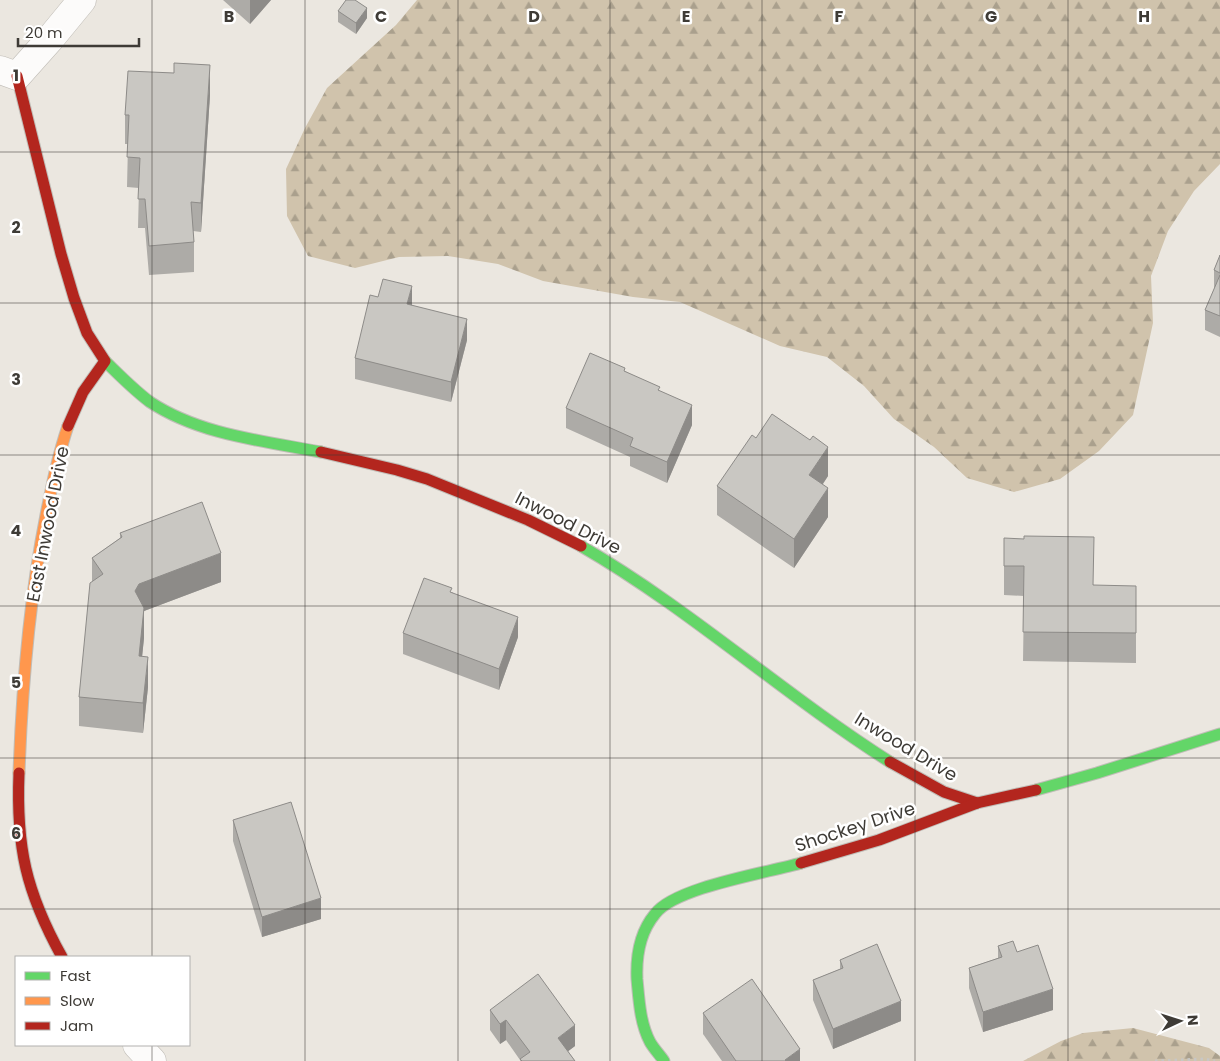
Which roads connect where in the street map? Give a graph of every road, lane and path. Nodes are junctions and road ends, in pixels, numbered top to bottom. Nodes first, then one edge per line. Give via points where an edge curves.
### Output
1 (82, 0) edge
2 (8, 73) edge
3 (105, 361) junction
4 (1220, 734) edge
5 (977, 803) junction
6 (61, 956) edge
7 (137, 1046) edge
8 (152, 1061) edge
9 (664, 1061) edge
10 (1155, 1061) edge
11 (1215, 1061) edge

1 - 2 street via 50,39
2 - 3 street via 74,298 87,333
3 - 5 street, Inwood Drive via 129,386 158,408 191,423 400,471 515,514 576,544 694,618 865,745 937,789
3 - 6 street, East Inwood Drive via 83,392 66,432 55,472 33,590 23,684 19,821 24,863 32,897
4 - 5 street, Shockey Drive via 1039,789
5 - 9 street, Shockey Drive via 879,840 674,898 655,913 641,938 637,971 639,1008 650,1042
7 - 8 street
10 - 11 path

